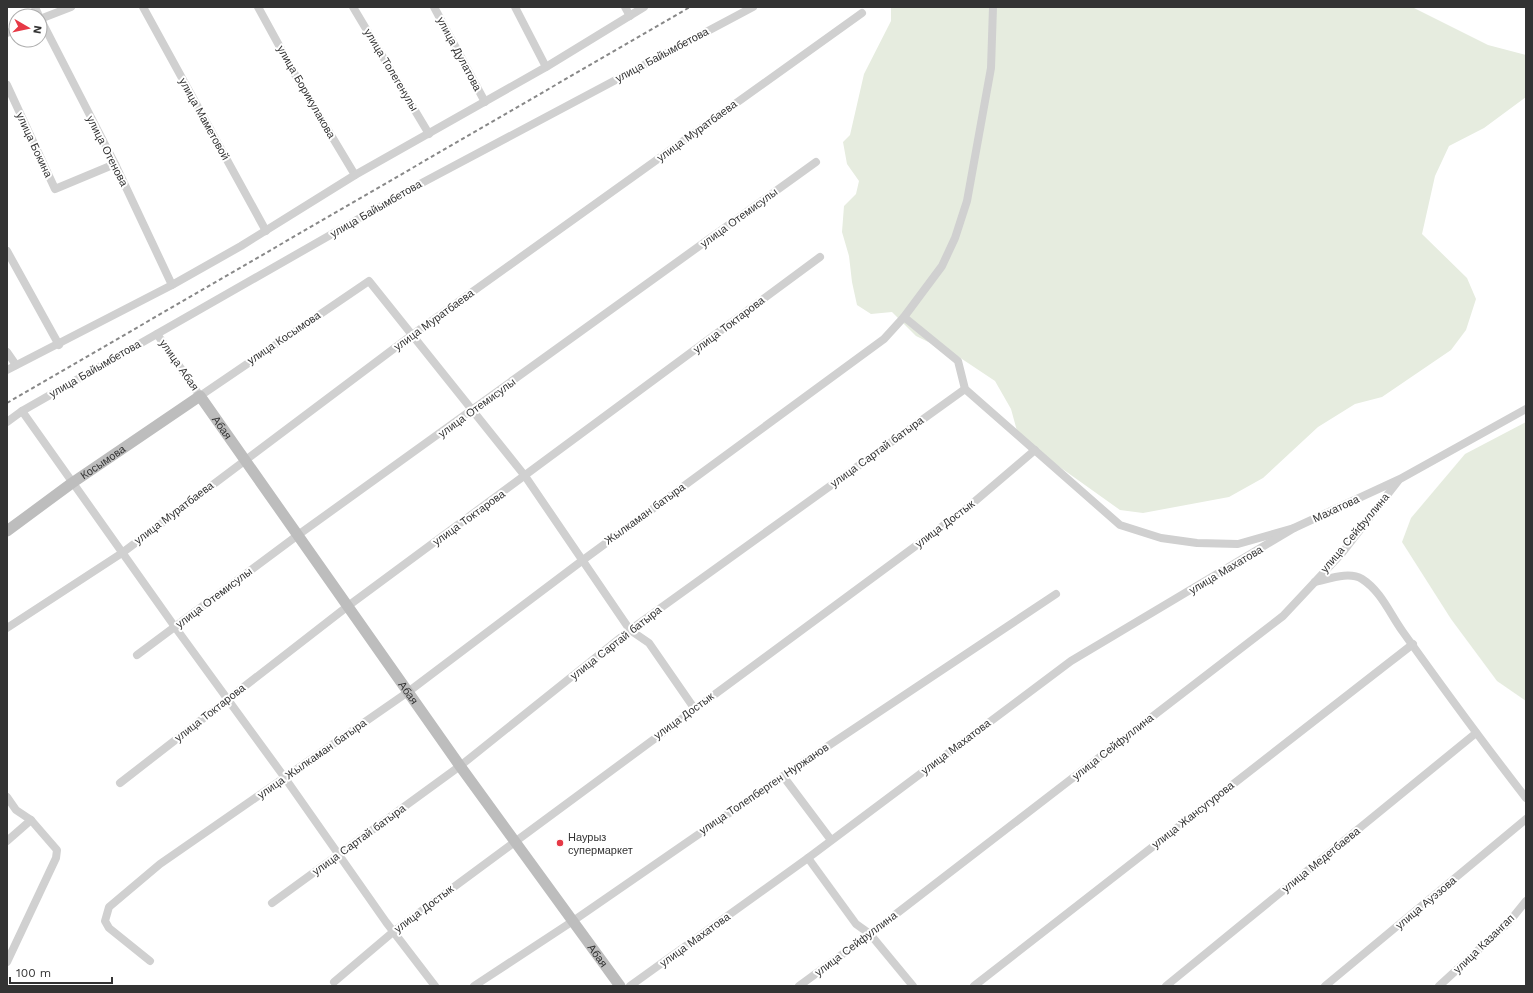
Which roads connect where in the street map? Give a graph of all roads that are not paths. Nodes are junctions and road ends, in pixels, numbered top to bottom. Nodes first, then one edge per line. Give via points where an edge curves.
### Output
1 (71, 7) edge
2 (142, 7) edge
3 (258, 7) edge
4 (353, 7) edge
5 (434, 7) edge
6 (515, 7) edge
7 (625, 7) edge
8 (644, 7) edge
9 (753, 7) edge
10 (993, 7) edge
11 (862, 13) dead end
12 (48, 15) edge
13 (630, 16) junction
14 (48, 34) edge
15 (546, 67) junction
16 (7, 85) edge
17 (485, 102) junction
18 (429, 134) junction
19 (816, 162) dead end
20 (115, 164) junction
21 (355, 176) junction
22 (266, 231) junction
23 (7, 251) edge
24 (820, 257) dead end
25 (172, 285) junction
26 (904, 317) junction
27 (157, 334) junction
28 (412, 335) junction
29 (58, 345) junction
30 (7, 352) edge
31 (16, 365) junction
32 (7, 370) edge
33 (965, 389) junction
34 (200, 396) junction
35 (1526, 409) edge
36 (22, 411) junction
37 (473, 411) junction
38 (7, 422) edge
39 (1035, 450) junction
40 (245, 460) junction
41 (525, 476) junction
42 (1400, 479) junction
43 (72, 483) junction
44 (1294, 528) junction
45 (7, 531) edge
46 (298, 535) junction
47 (122, 552) junction
48 (583, 560) junction
49 (1315, 582) junction
50 (1056, 594) dead end
51 (348, 606) junction
52 (7, 628) edge
53 (175, 628) junction
54 (630, 630) junction
55 (1412, 644) junction
56 (138, 655) dead end
57 (408, 692) junction
58 (228, 698) junction
59 (694, 708) junction
60 (1476, 733) junction
61 (460, 766) junction
62 (782, 776) junction
63 (285, 778) junction
64 (120, 783) dead end
65 (7, 797) edge
66 (1526, 798) edge
67 (1526, 819) edge
68 (31, 820) junction
69 (831, 840) junction
70 (7, 841) edge
71 (514, 841) junction
72 (339, 854) junction
73 (808, 858) junction
74 (1526, 901) edge
75 (272, 903) dead end
76 (573, 921) junction
77 (393, 932) junction
78 (870, 934) junction
79 (7, 962) edge
80 (150, 962) dead end
81 (334, 982) dead end
82 (435, 986) edge
83 (474, 986) edge
84 (620, 986) edge
85 (630, 986) edge
86 (799, 986) edge
87 (913, 986) edge
88 (974, 986) edge
89 (1166, 986) edge
90 (1325, 986) edge
91 (1440, 986) edge

1 - 12 street
2 - 22 street, улица Маметовой
3 - 21 street, улица Борикулакова
4 - 18 street, улица Толегенулы
5 - 17 street, улица Дулатова
6 - 15 street
7 - 13 street
8 - 13 street
9 - 27 street, улица Байымбетова via 418,185
10 - 26 street, Жылкаман батыра via 991,68 967,201 955,238 942,266
11 - 28 street, улица Муратбаева
13 - 15 street
14 - 20 street, улица Отенова
15 - 17 street
16 - 20 street, улица Бокина via 55,190
17 - 18 street
18 - 21 street
19 - 37 street, улица Отемисулы
20 - 25 street, улица Отенова
21 - 22 street
22 - 25 street
23 - 29 street
24 - 41 street, улица Токтарова
25 - 29 street
26 - 33 street via 958,361
26 - 48 street, Жылкаман батыра via 884,339
27 - 34 street, улица Абая
27 - 36 street, улица Байымбетова
28 - 34 street, улица Косымова via 369,281
28 - 37 street
28 - 40 street, улица Муратбаева
29 - 31 street
30 - 31 street
31 - 32 street
33 - 39 street
33 - 54 street, улица Сартай батыра
34 - 40 street, Абая
34 - 43 street, Косымова
35 - 42 street, Махатова
36 - 38 street, улица Байымбетова
36 - 43 street
37 - 41 street
37 - 46 street, улица Отемисулы
39 - 44 street via 1120,525 1161,538 1197,543 1238,544
39 - 59 street, улица Достык via 967,508
40 - 46 street, Абая
40 - 47 street, улица Муратбаева
41 - 48 street
41 - 51 street, улица Токтарова
42 - 44 street, Махатова
42 - 49 street, улица Сейфуллина via 1342,553
43 - 45 street, Косымова
43 - 47 street
44 - 69 street, улица Махатова via 1071,661
46 - 51 street, Абая
46 - 53 street, улица Отемисулы
47 - 52 street, улица Муратбаева
47 - 53 street
48 - 54 street
48 - 57 street, Жылкаман батыра
49 - 55 street via 1345,575 1361,578 1378,593
49 - 78 street, улица Сейфуллина via 1283,616
50 - 62 street, улица Толепберген Нуржанов
51 - 57 street, Абая
51 - 58 street, улица Токтарова
53 - 56 street, улица Отемисулы
53 - 58 street
54 - 59 street via 649,643
54 - 61 street, улица Сартай батыра
55 - 60 street
55 - 88 street, улица Жансугурова
57 - 61 street, Абая
57 - 63 street, улица Жылкаман батыра
58 - 63 street
58 - 64 street, улица Токтарова
59 - 71 street, улица Достык
60 - 66 street
60 - 89 street, улица Медетбаева
61 - 71 street, Абая
61 - 72 street, улица Сартай батыра
62 - 69 street
62 - 76 street, улица Толепберген Нуржанов
63 - 72 street
63 - 80 street, улица Жылкаман батыра via 160,864 126,891 107,911 105,921 109,928
65 - 68 street via 16,810
67 - 90 street, улица Ауэзова
68 - 70 street
68 - 79 street via 57,850 56,858
69 - 73 street, улица Махатова
71 - 76 street, Абая
71 - 77 street, улица Достык
72 - 75 street, улица Сартай батыра
72 - 77 street
73 - 78 street via 856,924
73 - 85 street, улица Махатова
74 - 91 street, улица Казангап via 1509,922
76 - 83 street, улица Толепберген Нуржанов
76 - 84 street, Абая
77 - 81 street, улица Достык
77 - 82 street
78 - 86 street, улица Сейфуллина
78 - 87 street

